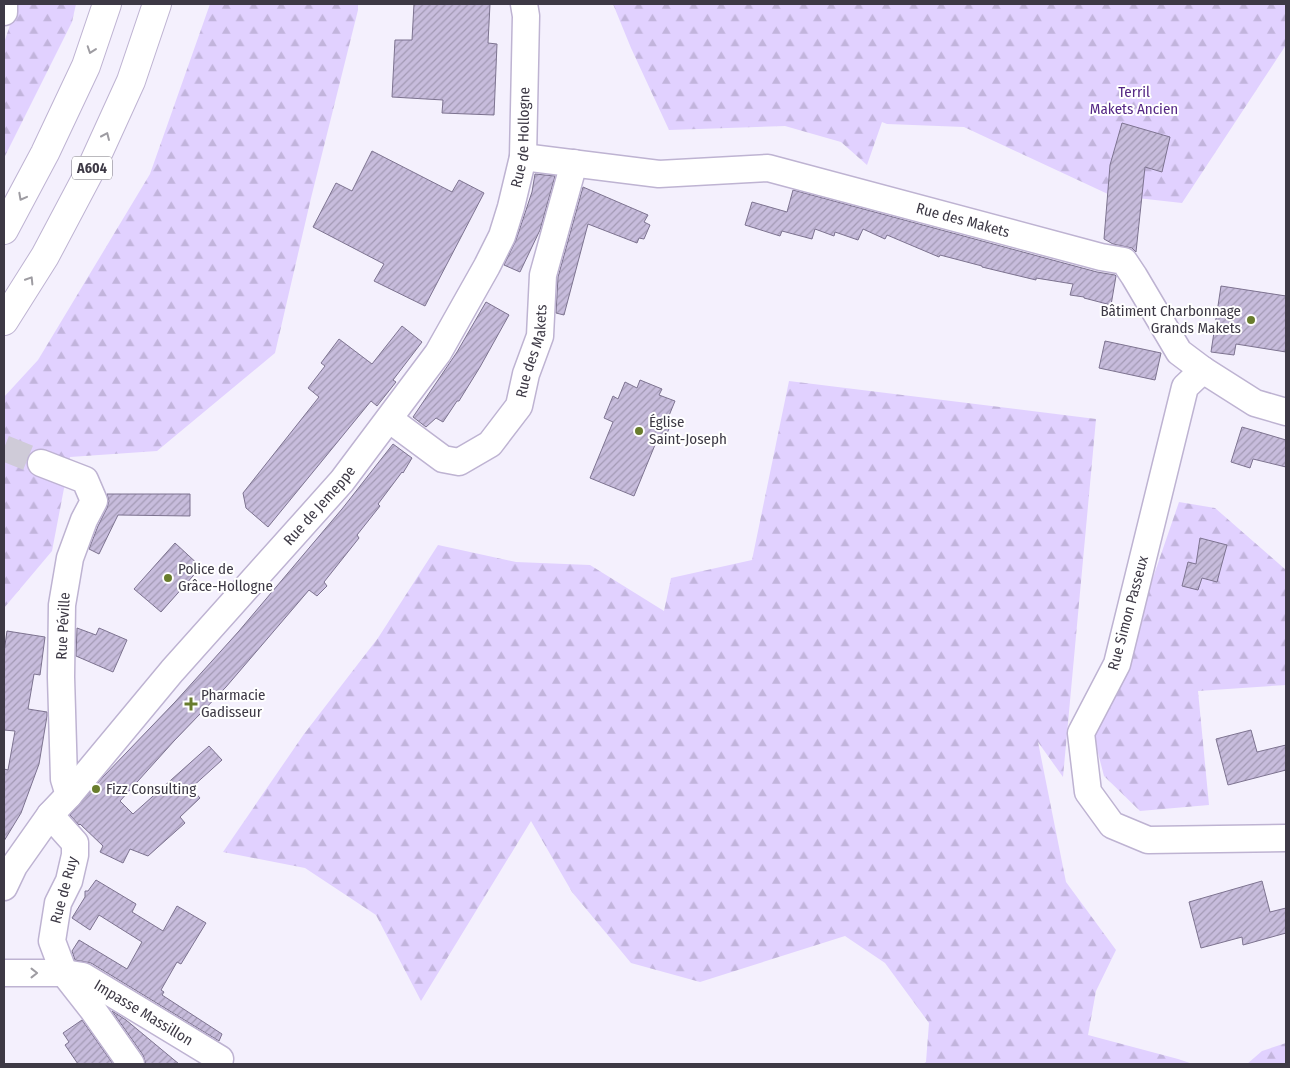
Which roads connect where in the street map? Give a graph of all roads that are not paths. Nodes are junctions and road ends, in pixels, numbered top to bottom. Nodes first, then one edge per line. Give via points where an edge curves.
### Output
1 (4, 4) edge
2 (107, 4) edge
3 (157, 4) edge
4 (524, 4) edge
5 (4, 12) edge
6 (523, 156) junction
7 (574, 163) junction
8 (4, 230) edge
9 (487, 266) joint
10 (4, 321) edge
11 (1203, 370) junction
12 (1286, 412) edge
13 (389, 419) junction
14 (41, 463) tunnel mouth
15 (69, 795) junction
16 (50, 815) junction
17 (1286, 838) edge
18 (4, 887) edge
19 (4, 973) edge
20 (64, 973) junction
21 (220, 1058) dead end
22 (131, 1064) edge

1 - 5 street
2 -> 8 highway via 86,66 46,153
10 -> 3 highway, A604 via 45,256 90,171 131,81
4 - 6 street, Rue de Hollogne
6 - 7 street, Rue des Makets
6 - 9 street, Rue de Hollogne via 502,236
7 - 11 street, Rue des Makets via 659,174 768,168 1124,261 1179,352
7 - 13 street, Rue des Makets via 543,275 540,336 518,406 490,444 459,462 442,459
9 - 13 street, Rue de Jemeppe via 438,353
11 - 12 street, Rue des Makets via 1255,403
11 - 17 street, Rue Simon Passeux via 1185,387 1117,664 1081,733 1088,792 1112,825 1148,840
13 - 15 street, Rue de Jemeppe via 342,481 172,671
14 - 15 street, Rue Péville via 85,480 94,502 70,558 62,605 64,780
15 - 16 street, Rue de Jemeppe
16 - 18 street, Rue de Jemeppe via 14,866
16 - 20 street, Rue de Ruy via 75,842 75,855 69,881 58,903 52,942
19 -> 20 street
20 - 21 street, Impasse Massillon via 83,976
20 - 22 street, Rue de Ruy

